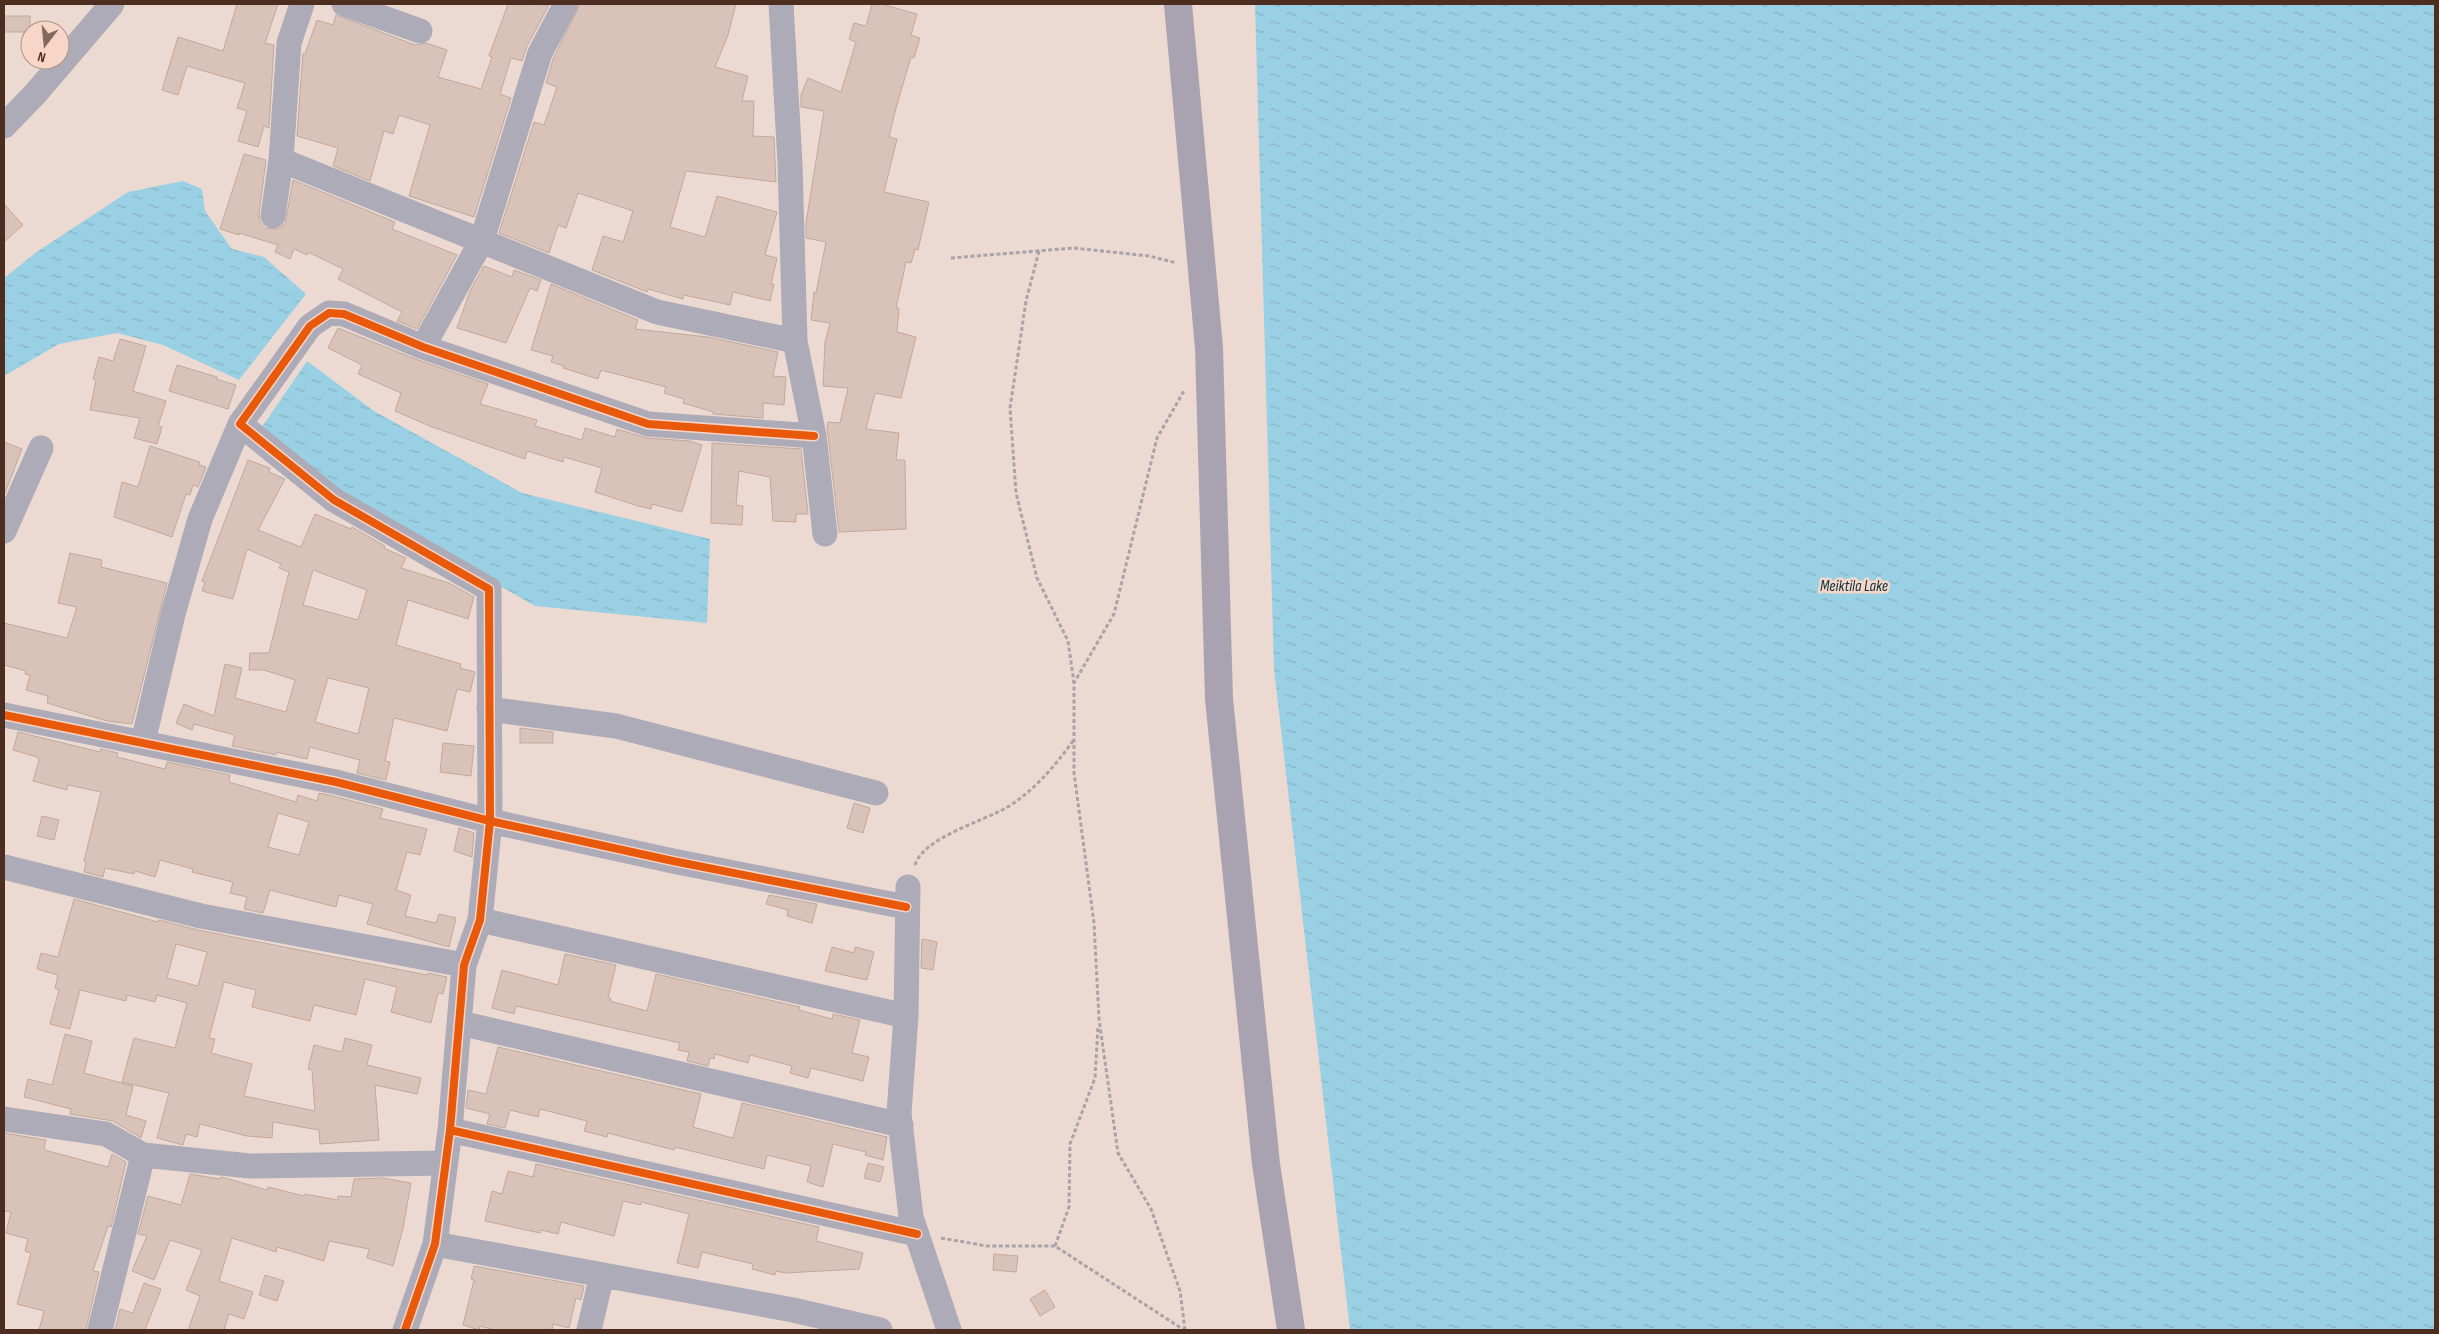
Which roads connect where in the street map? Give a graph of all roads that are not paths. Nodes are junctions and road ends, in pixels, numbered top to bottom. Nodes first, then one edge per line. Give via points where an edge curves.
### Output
1 (112, 4) edge
2 (302, 4) edge
3 (344, 4) edge
4 (566, 4) edge
5 (781, 4) edge
6 (1178, 4) edge
7 (420, 31) dead end
8 (4, 126) edge
9 (281, 160) junction
10 (273, 216) dead end
11 (482, 240) junction
12 (796, 341) junction
13 (423, 347) junction
14 (240, 424) junction
15 (814, 436) junction
16 (41, 448) dead end
17 (4, 531) edge
18 (825, 534) dead end
19 (489, 710) junction
20 (4, 715) edge
21 (144, 742) junction
22 (876, 793) dead end
23 (490, 821) junction
24 (4, 867) edge
25 (480, 920) junction
26 (464, 965) junction
27 (906, 1016) junction
28 (460, 1023) junction
29 (4, 1119) edge
30 (901, 1125) junction
31 (450, 1130) junction
32 (143, 1156) junction
33 (446, 1163) junction
34 (917, 1234) junction
35 (435, 1244) junction
36 (602, 1275) junction
37 (790, 1320) edge
38 (100, 1330) edge
39 (405, 1330) edge
40 (590, 1330) edge
41 (880, 1330) edge
42 (949, 1330) edge
43 (1291, 1330) edge

1 - 8 street
2 - 9 street via 289,43
3 - 7 street
4 - 11 street via 540,53
5 - 12 street
6 - 43 main road via 1209,348 1219,698 1266,1164
9 - 10 street
9 - 11 street
11 - 12 street via 657,312
11 - 13 street
12 - 15 street
13 - 14 street via 344,314 329,312 310,326
13 - 15 street via 648,424
14 - 19 street via 334,500 489,588
14 - 21 street via 200,519 173,614
15 - 18 street
16 - 17 street
19 - 22 street via 616,726
19 - 23 street
20 - 21 street
21 - 23 street via 336,782
23 - 25 street
23 - 27 street via 673,861 907,897
24 - 26 street via 200,916
25 - 26 street
25 - 27 street
26 - 28 street
27 - 30 street via 899,1113
28 - 30 street
28 - 31 street
29 - 32 street via 106,1134
30 - 34 street via 911,1217
31 - 33 street
31 - 34 street
32 - 33 street via 250,1166
32 - 38 street
33 - 35 street
34 - 42 street
35 - 36 street
35 - 39 street
36 - 37 street
36 - 40 street
37 - 41 street

